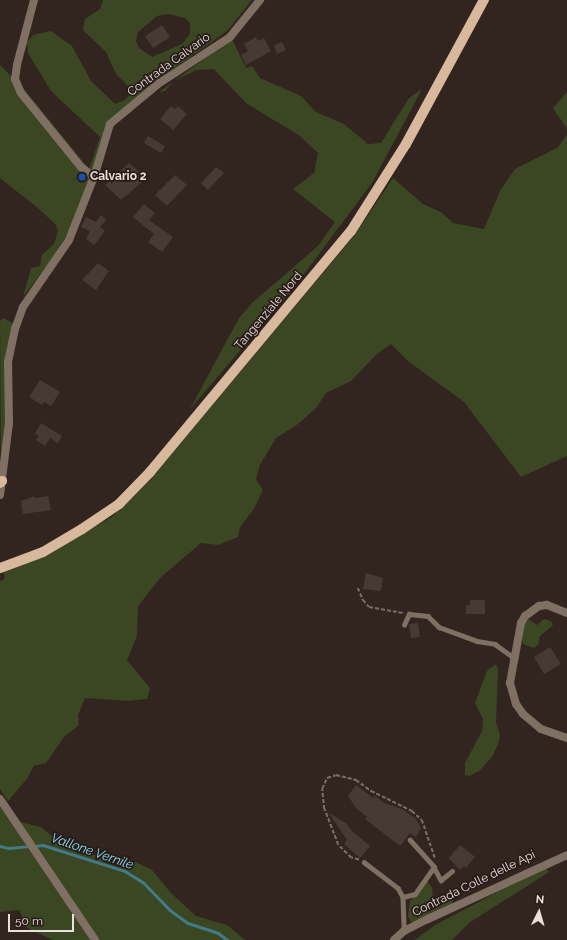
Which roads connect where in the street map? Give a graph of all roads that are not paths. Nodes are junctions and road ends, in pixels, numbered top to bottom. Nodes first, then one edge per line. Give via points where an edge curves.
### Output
1 (34, 0) edge
2 (260, 0) edge
3 (484, 0) edge
4 (94, 177) junction
5 (3, 454) edge
6 (1, 482) edge
7 (0, 495) edge
8 (0, 568) edge
9 (567, 613) edge
10 (404, 625) dead end
11 (514, 658) junction
12 (567, 738) edge
13 (0, 799) edge
14 (410, 840) dead end
15 (567, 854) edge
16 (364, 862) road end
17 (434, 867) junction
18 (452, 871) dead end
19 (403, 897) junction
20 (404, 931) junction
21 (95, 940) edge
22 (394, 940) edge

1 - 4 street via 16,65 15,79 21,93 81,167
2 - 4 street, Contrada Calvario via 230,37 158,84 110,124
3 - 8 main road, Tangenziale Nord via 406,144 351,231 150,472 119,504 82,529 43,552
4 - 5 street, Contrada Calvario via 69,240 23,307 15,329 8,362 9,423
5 - 6 street, Contrada Calvario
6 - 7 street, Contrada Calvario
9 - 11 street via 547,605 530,610 521,623
10 - 11 lane via 409,614 428,616 439,627 495,644
11 - 12 street via 510,683 522,714 541,728
13 - 21 street
14 - 17 lane
15 - 20 street, Contrada Colle delle Api
16 - 19 lane via 398,888
17 - 18 lane via 441,880
17 - 19 lane via 415,894
19 - 20 lane
20 - 22 street, Contrada Colle delle Api

